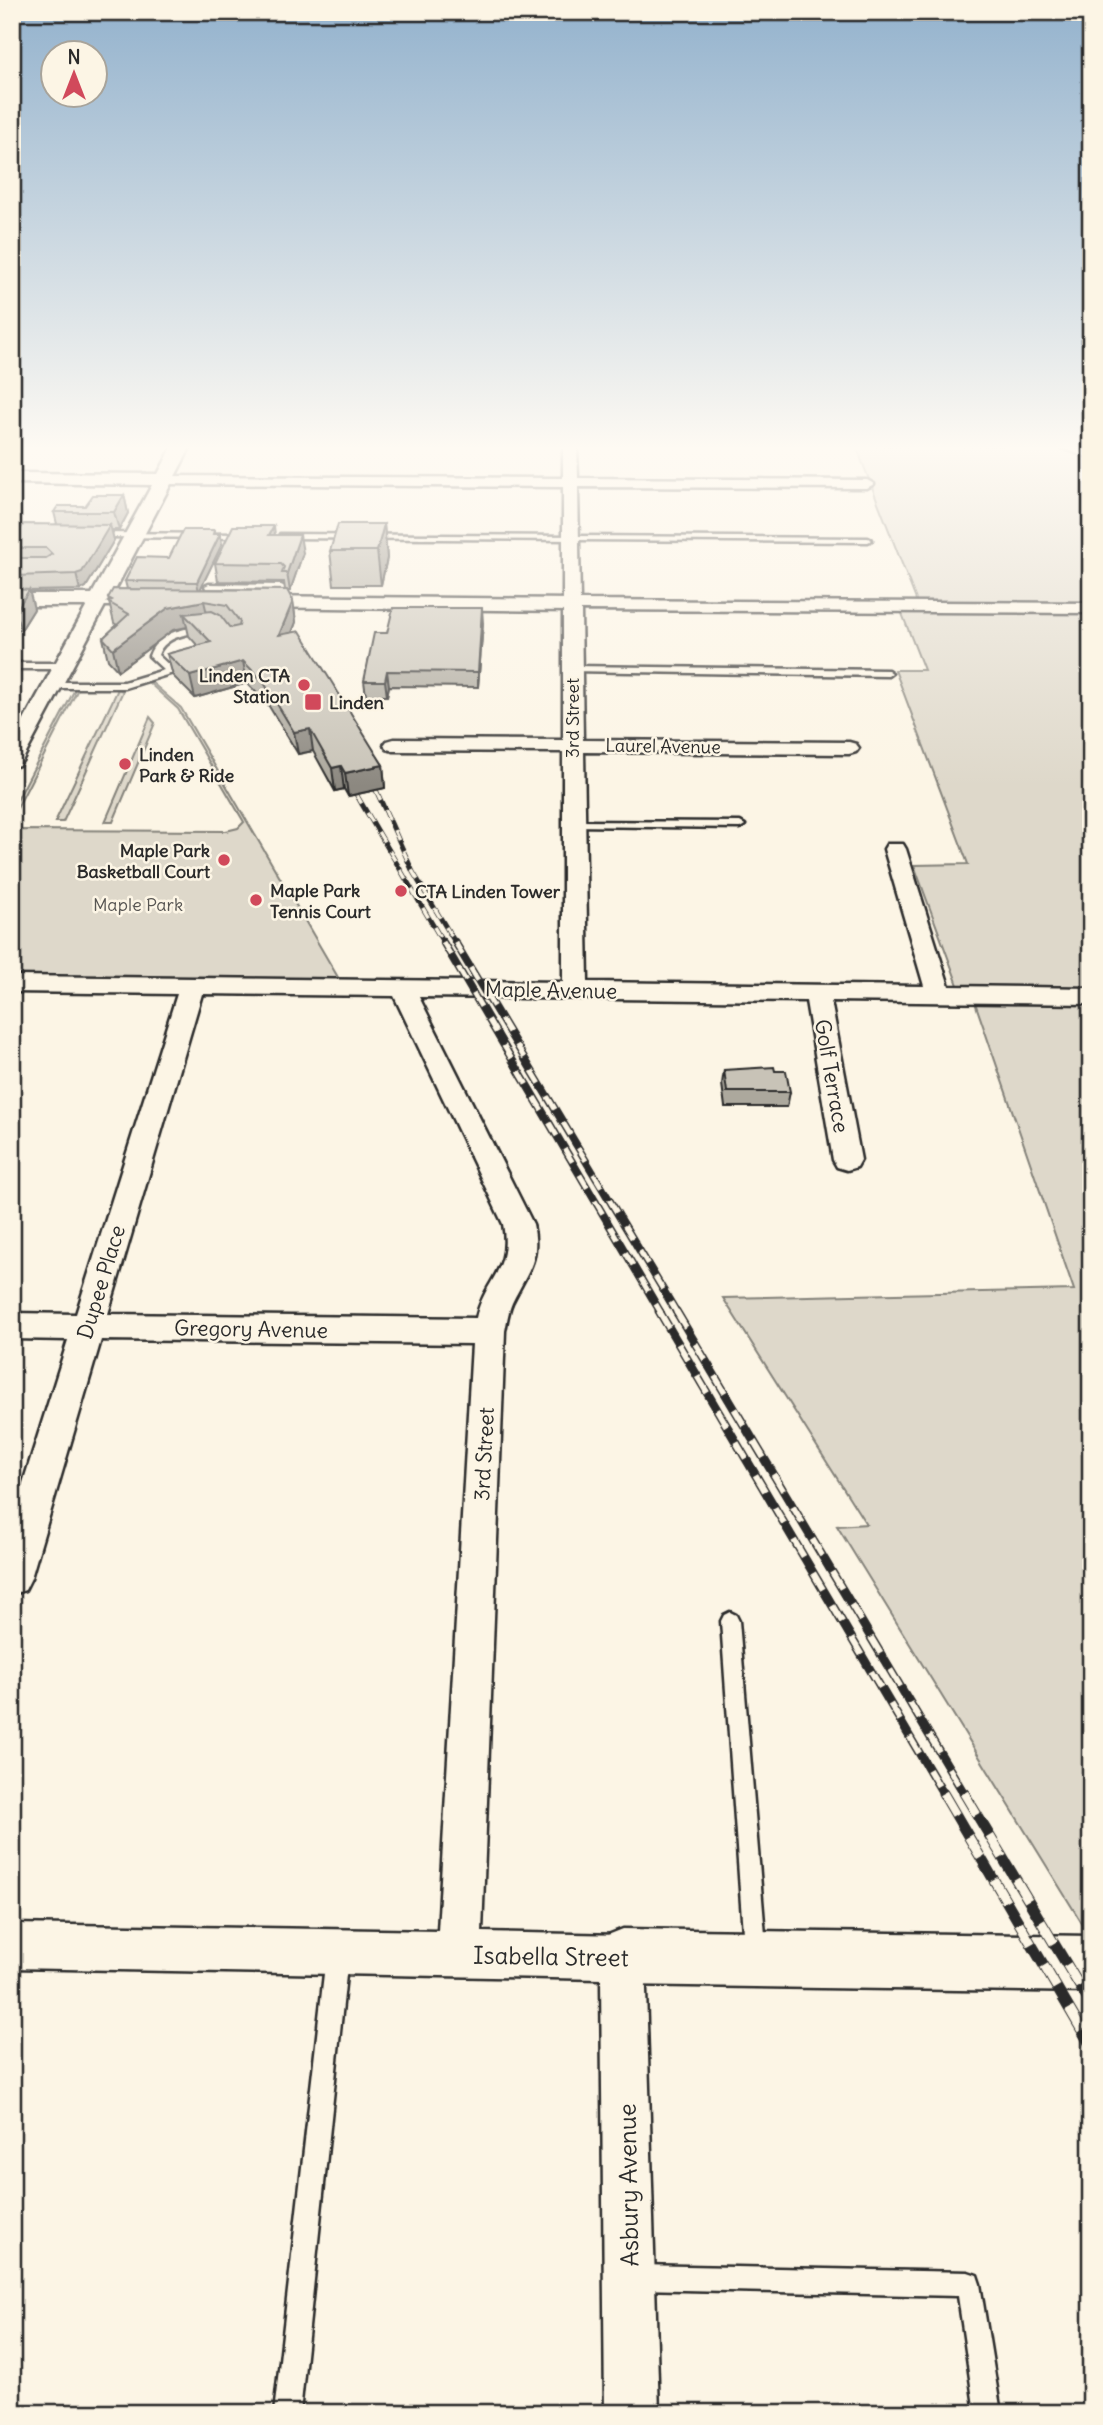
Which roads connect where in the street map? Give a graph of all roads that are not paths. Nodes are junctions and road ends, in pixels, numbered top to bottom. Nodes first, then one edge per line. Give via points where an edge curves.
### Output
1 (122, 559) edge
2 (571, 559) edge
3 (214, 576) edge
4 (194, 595) junction
5 (12, 600) edge
6 (99, 600) junction
7 (571, 605) junction
8 (1091, 608) edge
9 (220, 629) edge
10 (12, 666) edge
11 (64, 666) junction
12 (572, 669) junction
13 (888, 673) dead end
14 (53, 685) junction
15 (18, 741) edge
16 (394, 745) dead end
17 (572, 746) junction
18 (849, 748) dead end
19 (12, 761) edge
20 (573, 824) junction
21 (740, 825) dead end
22 (895, 849) dead end
23 (12, 984) edge
24 (192, 986) junction
25 (403, 989) junction
26 (576, 990) junction
27 (817, 993) junction
28 (939, 994) junction
29 (1091, 996) edge
30 (847, 1160) dead end
31 (12, 1326) edge
32 (87, 1327) junction
33 (489, 1331) junction
34 (12, 1578) edge
35 (730, 1621) dead end
36 (12, 1946) edge
37 (337, 1951) junction
38 (460, 1954) junction
39 (624, 1957) junction
40 (756, 1959) junction
41 (1091, 1964) edge
42 (629, 2277) junction
43 (287, 2413) edge
44 (632, 2413) edge
45 (988, 2413) edge

1 - 6 street
2 - 7 street, 3rd Street
3 - 4 lane
4 - 6 street
4 - 7 street via 242,594 275,602
5 - 6 street
6 - 11 street
7 - 8 street
7 - 12 street, 3rd Street
9 - 14 lane via 189,631 162,640 153,656 170,671 125,685
10 - 11 lane
11 - 14 street
12 - 13 lane
12 - 17 street, 3rd Street
14 - 15 street
15 - 19 street
16 - 17 street, Laurel Avenue
17 - 18 street, Laurel Avenue
17 - 20 street, 3rd Street
20 - 21 lane
20 - 26 street, 3rd Street
22 - 28 street
23 - 24 street, Maple Avenue
24 - 25 street, Maple Avenue
24 - 32 street, Dupee Place
25 - 26 street, Maple Avenue
25 - 33 street, 3rd Street via 518,1224 523,1243 519,1266 494,1306
26 - 27 street, Maple Avenue
27 - 28 street, Maple Avenue
27 - 30 street, Golf Terrace
28 - 29 street, Maple Avenue
31 - 32 street, Gregory Avenue
32 - 33 street, Gregory Avenue
32 - 34 street, Dupee Place
33 - 38 street, 3rd Street
35 - 40 lane
36 - 37 street, Isabella Street
37 - 38 street, Isabella Street
37 - 43 lane
38 - 39 street, Isabella Street
39 - 40 street, Isabella Street
39 - 42 street, Asbury Avenue
40 - 41 street, Isabella Street
42 - 44 street, Asbury Avenue
42 - 45 lane via 968,2284

